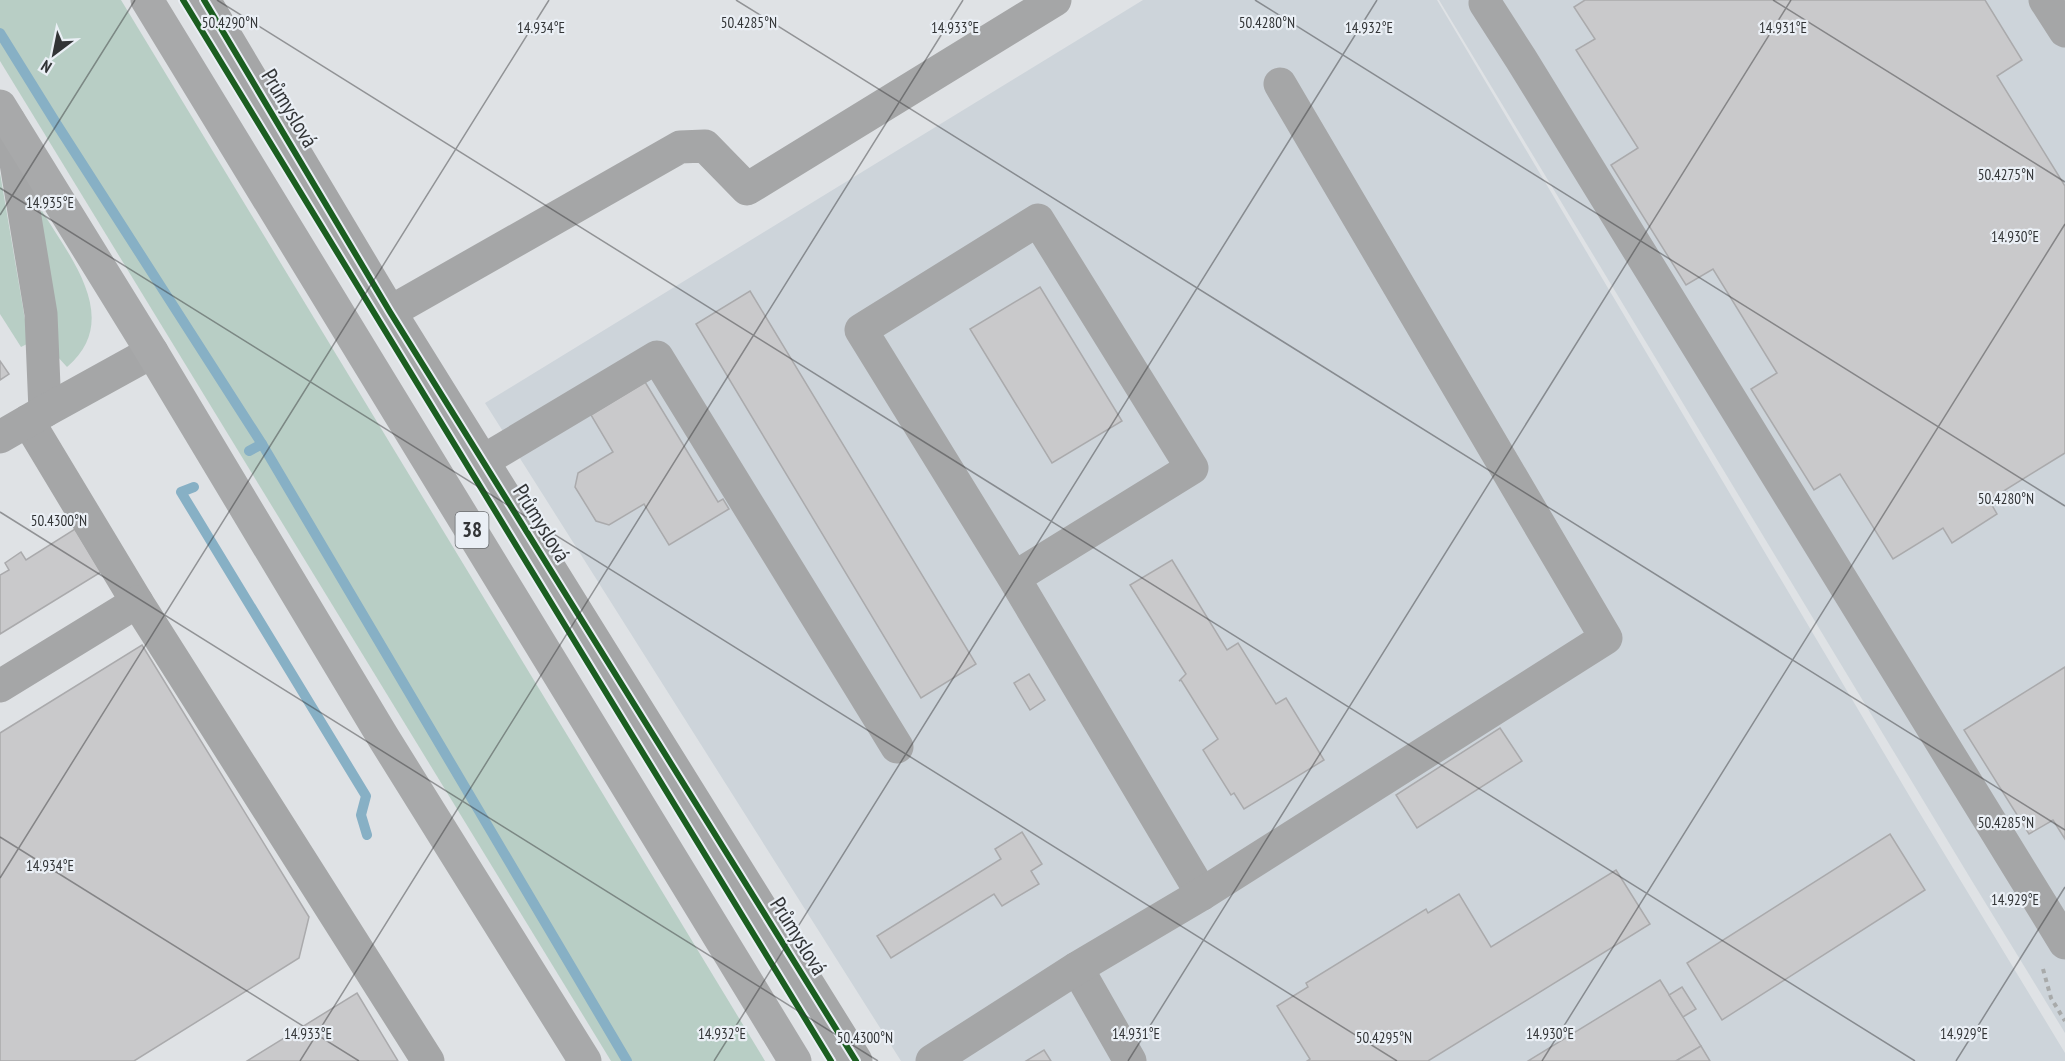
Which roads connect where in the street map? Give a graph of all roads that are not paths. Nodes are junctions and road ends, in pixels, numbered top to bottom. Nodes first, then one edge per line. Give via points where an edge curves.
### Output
1 (147, 0) edge
2 (1055, 0) edge
3 (2045, 0) edge
4 (1486, 1) edge
5 (212, 6) edge
6 (2065, 31) edge
7 (1280, 84) dead end
8 (5, 114) edge
9 (390, 312) junction
10 (152, 352) junction
11 (36, 416) junction
12 (0, 438) edge
13 (483, 461) junction
14 (1014, 578) junction
15 (137, 602) junction
16 (0, 686) edge
17 (897, 747) dead end
18 (1202, 894) junction
19 (2065, 943) edge
20 (1077, 968) junction
21 (429, 1061) edge
22 (585, 1061) edge
23 (795, 1061) edge
24 (856, 1061) edge
25 (932, 1061) edge
26 (1130, 1061) edge

1 - 23 main road, 38
2 - 9 street via 747,189 705,146 680,147
3 - 6 street
4 - 19 street
5 - 9 street, Průmyslová
7 - 18 street via 1606,638
8 - 10 main road
8 - 11 street via 41,314
9 - 13 street, Průmyslová
10 - 11 street
10 - 22 main road via 383,737
11 - 12 street
11 - 15 street
13 - 17 street via 657,357
13 - 24 street, Průmyslová
14 - 14 street via 861,330 1038,220 1192,468
14 - 18 street
15 - 16 street
15 - 21 street
18 - 20 street
20 - 25 street
20 - 26 street

